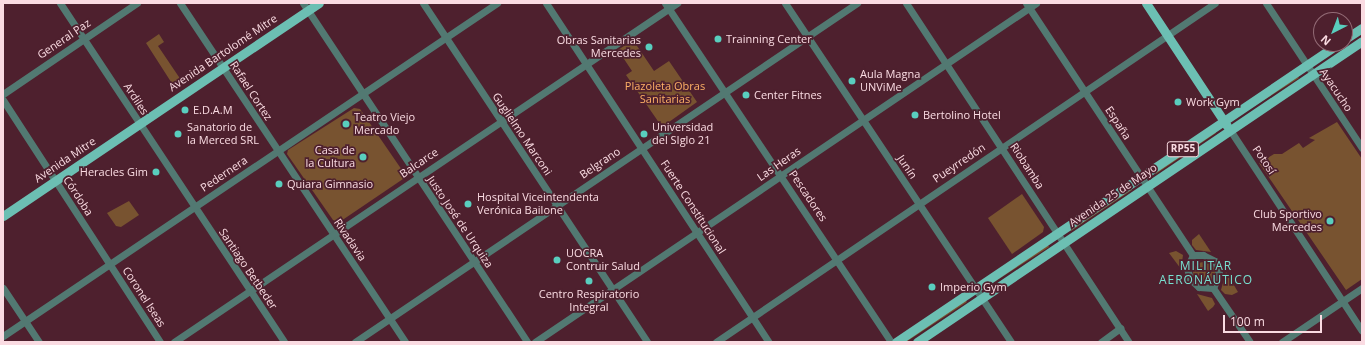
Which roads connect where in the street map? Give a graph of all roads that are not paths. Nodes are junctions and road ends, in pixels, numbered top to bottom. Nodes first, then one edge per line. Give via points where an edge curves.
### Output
1 (60, 3) edge
2 (137, 3) edge
3 (180, 3) edge
4 (319, 3) edge
5 (423, 3) edge
6 (497, 3) edge
7 (546, 3) edge
8 (677, 3) edge
9 (785, 3) edge
10 (858, 3) edge
11 (906, 3) edge
12 (1036, 3) edge
13 (1146, 3) edge
14 (1215, 3) edge
15 (1266, 3) edge
16 (1028, 5) edge
17 (667, 6) edge
18 (305, 7) edge
19 (1362, 28) edge
20 (1353, 34) edge
21 (1168, 35) junction
22 (446, 37) junction
23 (807, 37) junction
24 (84, 39) junction
25 (1362, 41) edge
26 (1326, 52) edge
27 (946, 63) junction
28 (586, 64) junction
29 (1307, 65) junction
30 (222, 68) junction
31 (1313, 74) junction
32 (1084, 92) junction
33 (725, 93) junction
34 (3, 94) edge
35 (362, 94) junction
36 (3, 100) edge
37 (862, 120) junction
38 (501, 121) junction
39 (1224, 121) junction
40 (139, 123) junction
41 (1230, 130) junction
42 (1002, 148) junction
43 (1362, 148) edge
44 (642, 149) junction
45 (276, 152) junction
46 (782, 176) junction
47 (417, 177) junction
48 (1141, 177) junction
49 (56, 182) junction
50 (1147, 186) junction
51 (918, 204) junction
52 (557, 205) junction
53 (194, 207) junction
54 (3, 216) edge
55 (697, 233) junction
56 (1058, 233) junction
57 (333, 234) junction
58 (1064, 242) junction
59 (1193, 255) junction
60 (838, 260) junction
61 (473, 262) junction
62 (109, 265) junction
63 (3, 288) edge
64 (1213, 288) junction
65 (1362, 288) edge
66 (976, 289) junction
67 (249, 290) junction
68 (613, 290) junction
69 (982, 298) junction
70 (1342, 301) junction
71 (752, 317) junction
72 (389, 319) junction
73 (25, 321) junction
74 (1120, 328) junction
75 (1362, 331) edge
76 (3, 336) edge
77 (39, 342) edge
78 (160, 342) edge
79 (174, 342) edge
80 (284, 342) edge
81 (355, 342) edge
82 (405, 342) edge
83 (527, 342) edge
84 (535, 342) edge
85 (647, 342) edge
86 (716, 342) edge
87 (769, 342) edge
88 (891, 342) edge
89 (896, 342) edge
90 (917, 342) edge
91 (1011, 342) edge
92 (1101, 342) edge
93 (1129, 342) edge
94 (1250, 342) edge
95 (1282, 342) edge

1 - 24 street, Ardiles
2 - 24 street, General Paz
3 - 30 street, Rafael Cortez
4 - 18 main road, Avenida Bartolomé Mitre
5 - 22 street, Guglielmo Marconi
6 - 22 street, Pedernera
7 - 28 street, Fuerte Constitucional
8 - 17 street, Balcarce
9 - 23 street, Junín
10 - 23 street, Belgrano
11 - 27 street, Riobamba
12 - 16 street, Las Heras
13 - 21 main road, Potosí
14 - 21 street, Pueyrredón
15 - 29 street, Ayacucho
16 - 27 street, Las Heras
16 - 32 street, España
17 - 28 street, Balcarce
17 - 33 street, Pescadores
18 - 30 main road, Avenida Bartolomé Mitre
18 - 35 street, Justo José de Urquiza
19 - 20 main road
21 - 32 street, Pueyrredón
21 - 39 main road, Potosí
22 - 35 street, Pedernera
22 - 38 street, Guglielmo Marconi
23 - 33 street, Belgrano
23 - 37 street, Junín
24 - 34 street, General Paz
24 - 40 street, Ardiles
25 - 31 main road, Avenida 25 de Mayo / RP55
26 - 29 main road, Avenida 25 de Mayo / RP55
27 - 37 street, Las Heras
27 - 42 street, Riobamba
28 - 38 street, Balcarce
28 - 44 street, Fuerte Constitucional
29 - 31 street, Ayacucho
29 - 39 main road, Avenida 25 de Mayo / RP55
30 - 40 main road, Avenida Bartolomé Mitre
30 - 45 street, Rafael Cortez
31 - 41 main road, Avenida 25 de Mayo / RP55
31 - 43 street, Ayacucho
32 - 42 street, Pueyrredón
32 - 48 street, España
33 - 44 street, Belgrano
33 - 46 street, Pescadores
35 - 45 street, Pedernera
35 - 47 street, Justo José de Urquiza
36 - 49 street, Córdoba
37 - 46 street, Las Heras
37 - 51 street, Junín
38 - 47 street, Balcarce
38 - 52 street, Guglielmo Marconi
39 - 41 main road, Potosí
39 - 48 main road, Avenida 25 de Mayo / RP55
40 - 49 main road, Avenida Mitre
40 - 53 street, Ardiles
41 - 50 main road, Avenida 25 de Mayo / RP55
41 - 70 street, Potosí
42 - 51 street, Pueyrredón
42 - 56 street, Riobamba
44 - 52 street, Belgrano
44 - 55 street, Fuerte Constitucional
45 - 53 street, Pedernera
45 - 57 street, Rivadavia
46 - 55 street, Las Heras
46 - 60 street, Pescadores
47 - 57 street, Balcarce
47 - 61 street, Justo José de Urquiza
48 - 50 street, España
48 - 56 main road, Avenida 25 de Mayo / RP55
49 - 54 main road, Avenida Mitre
49 - 62 street, Córdoba
50 - 58 main road, Avenida 25 de Mayo / RP55
50 - 59 street, España
51 - 60 street, Pueyrredón
51 - 66 street, Junín
52 - 61 street, Belgrano
52 - 68 street, Guglielmo Marconi
53 - 62 street, Pedernera
53 - 67 street, Santiago Betbeder
55 - 68 street, Las Heras
55 - 71 street, Fuerte Constitucional
56 - 58 street, Riobamba
56 - 66 main road, Avenida 25 de Mayo / RP55
57 - 67 street, Balcarce
57 - 72 street, Rivadavia
58 - 69 main road, Avenida 25 de Mayo / RP55
58 - 74 street, Riobamba
59 - 64 street via 1187,268 1190,279 1199,287
59 - 64 street via 1203,255 1215,261 1219,274
60 - 71 street, Pueyrredón
60 - 88 street, Pescadores
61 - 72 street, Belgrano
61 - 83 street, Justo José de Urquiza
62 - 73 street, Pedernera
62 - 78 street, Coronel Iseas
63 - 73 street
64 - 94 street
65 - 70 street
66 - 69 street, Junín
66 - 89 main road, Avenida 25 de Mayo / RP55
67 - 79 street, Balcarce
67 - 80 street, Santiago Betbeder
68 - 84 street, Las Heras
68 - 85 street, Guglielmo Marconi
69 - 90 main road, Avenida 25 de Mayo / RP55
69 - 91 street, Junín
70 - 75 street, Potosí
70 - 95 street
71 - 86 street, Pueyrredón
71 - 87 street, Fuerte Constitucional
72 - 81 street, Belgrano
72 - 82 street, Rivadavia
73 - 76 street, Pedernera
73 - 77 street
74 - 92 street
74 - 93 street, Riobamba

